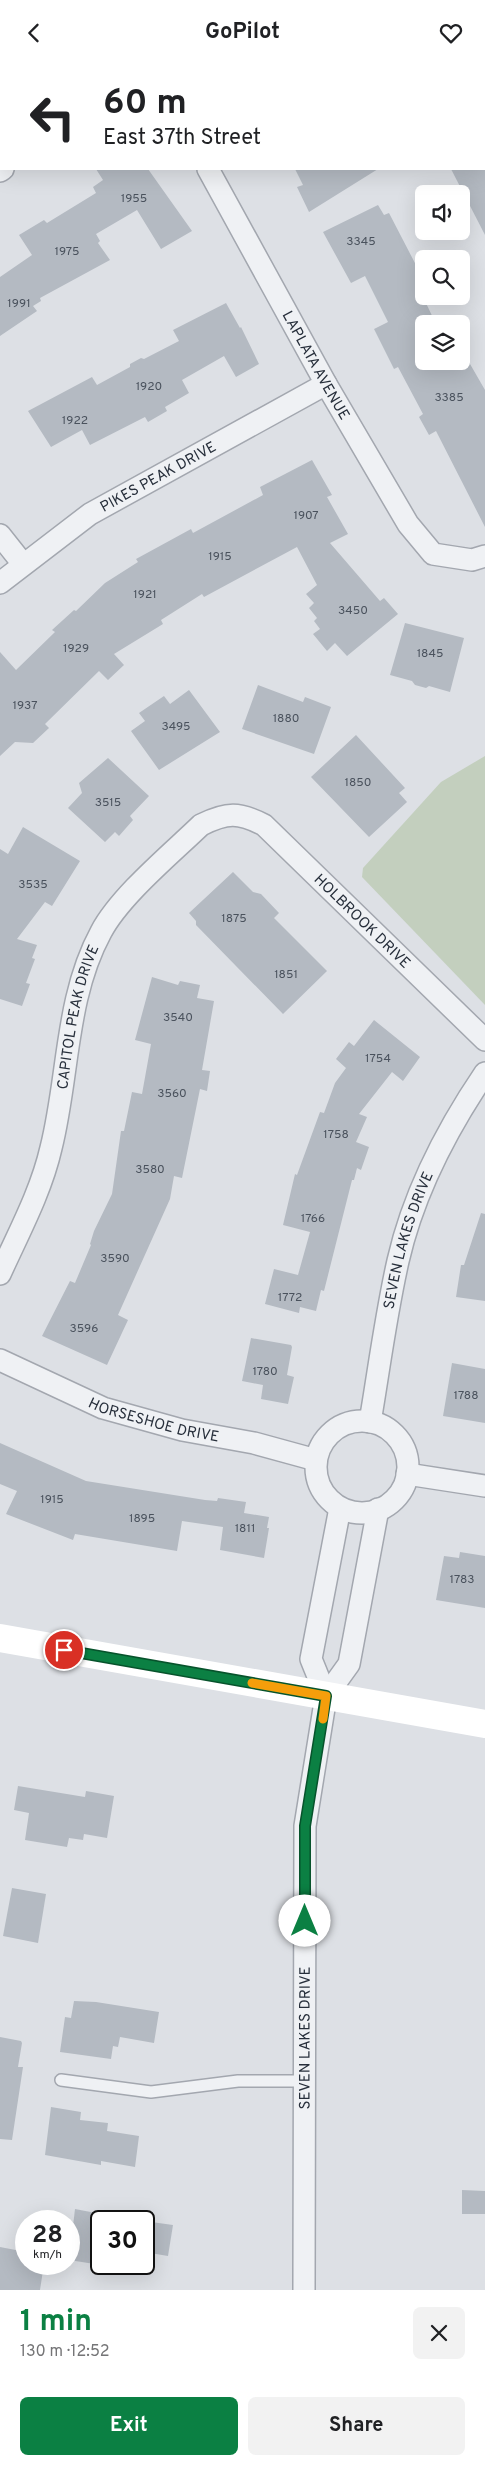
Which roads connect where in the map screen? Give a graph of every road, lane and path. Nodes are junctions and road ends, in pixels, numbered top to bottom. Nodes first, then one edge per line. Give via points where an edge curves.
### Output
1 (209, 170) edge
2 (326, 384) junction
3 (0, 535) edge
4 (485, 556) edge
5 (23, 564) junction
6 (0, 583) edge
7 (234, 814) joint
8 (485, 1040) edge
9 (485, 1073) edge
10 (0, 1274) edge
11 (0, 1360) edge
12 (370, 1422) junction
13 (316, 1460) junction
14 (407, 1474) junction
15 (485, 1486) edge
16 (340, 1508) junction
17 (378, 1509) junction
18 (0, 1638) edge
19 (326, 1696) junction
20 (485, 1725) edge
21 (61, 2080) dead end
22 (305, 2081) junction
23 (304, 2290) edge

1 - 2 street, LAPLATA AVENUE
2 - 4 street, LAPLATA AVENUE via 408,524 433,554 472,561
2 - 5 street, PIKES PEAK DRIVE via 90,514
3 - 5 street
5 - 6 street, PIKES PEAK DRIVE
7 - 8 street, HOLBROOK DRIVE via 264,825
7 - 10 street, CAPITOL PEAK DRIVE via 217,817 202,825 120,904 101,930 78,990 51,1149 40,1183
9 - 12 street, SEVEN LAKES DRIVE via 461,1108 424,1182 412,1216 398,1260
11 - 13 street, HORSESHOE DRIVE via 104,1408 182,1430 254,1443
12 - 13 street via 349,1424 330,1435
12 - 14 street via 395,1435 407,1460
13 - 16 street via 316,1474 321,1487
14 - 15 street
14 - 17 street via 403,1488 394,1499
16 - 17 street via 354,1512
16 - 19 street via 311,1659
17 - 19 street, SEVEN LAKES DRIVE via 349,1664
18 - 19 main road
19 - 20 main road
19 - 22 street, SEVEN LAKES DRIVE via 305,1826
21 - 22 lane via 151,2092 238,2081
22 - 23 street, SEVEN LAKES DRIVE

